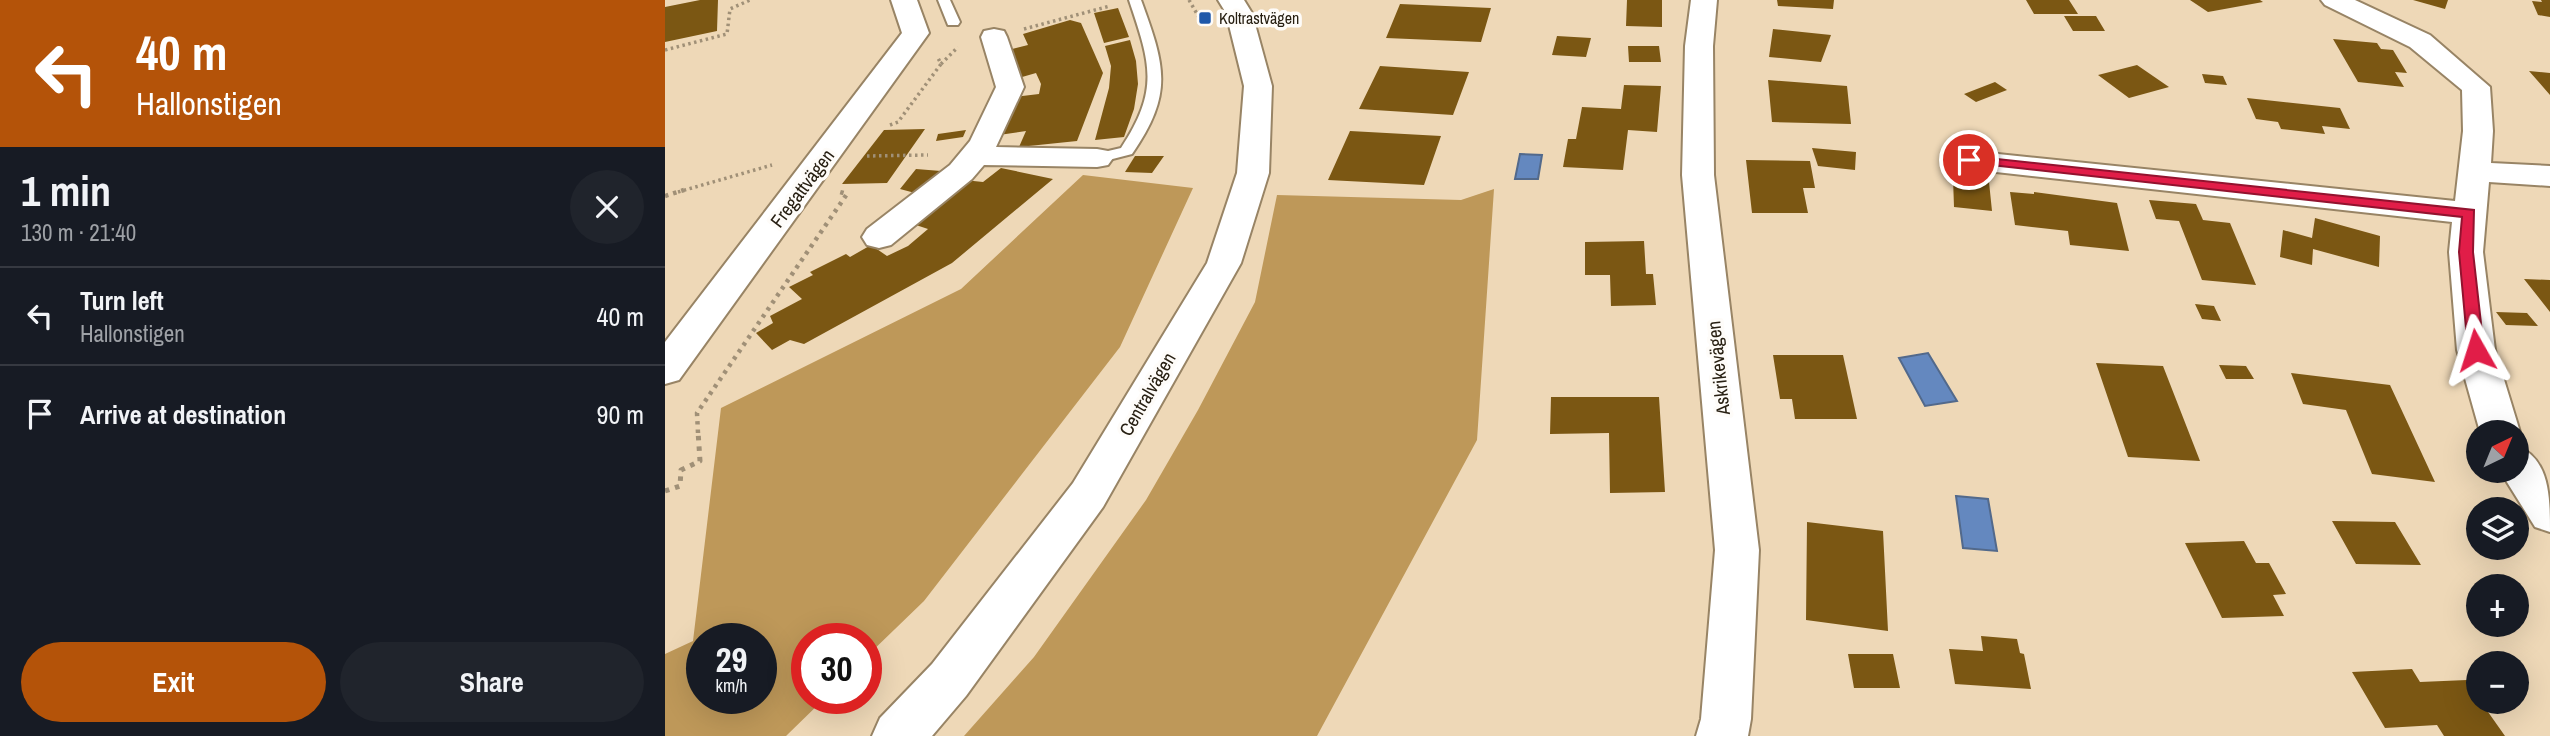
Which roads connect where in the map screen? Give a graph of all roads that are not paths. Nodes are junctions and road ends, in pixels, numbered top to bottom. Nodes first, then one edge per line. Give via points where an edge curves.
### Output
1 (904, 0) edge
2 (944, 0) edge
3 (1704, 0) edge
4 (2334, 0) edge
5 (1129, 2) edge
6 (1217, 13) edge
7 (953, 22) dead end
8 (994, 37) road end
9 (975, 156) junction
10 (1097, 158) joint
11 (1969, 160) dead end
12 (2474, 171) junction
13 (2550, 176) edge
14 (2469, 213) junction
15 (879, 237) dead end
16 (665, 370) edge
17 (2496, 420) edge
18 (2529, 482) edge
19 (2550, 514) edge
20 (898, 736) edge
21 (1722, 736) edge

1 - 16 street, Fregattvägen via 916,33 834,169
2 - 7 lane
3 - 21 street, Askrikevägen via 1698,175 1737,550
4 - 12 street via 2420,41 2476,88
5 - 10 lane via 1156,60 1155,101 1127,151
6 - 20 street, Centralvägen via 1239,13 1258,86 1253,173 1224,263 1088,495 949,680
8 - 9 street via 1010,88
9 - 10 street
9 - 15 street
11 - 14 street
12 - 13 street
12 - 14 street
14 - 17 street via 2466,252 2476,350
18 - 19 street

